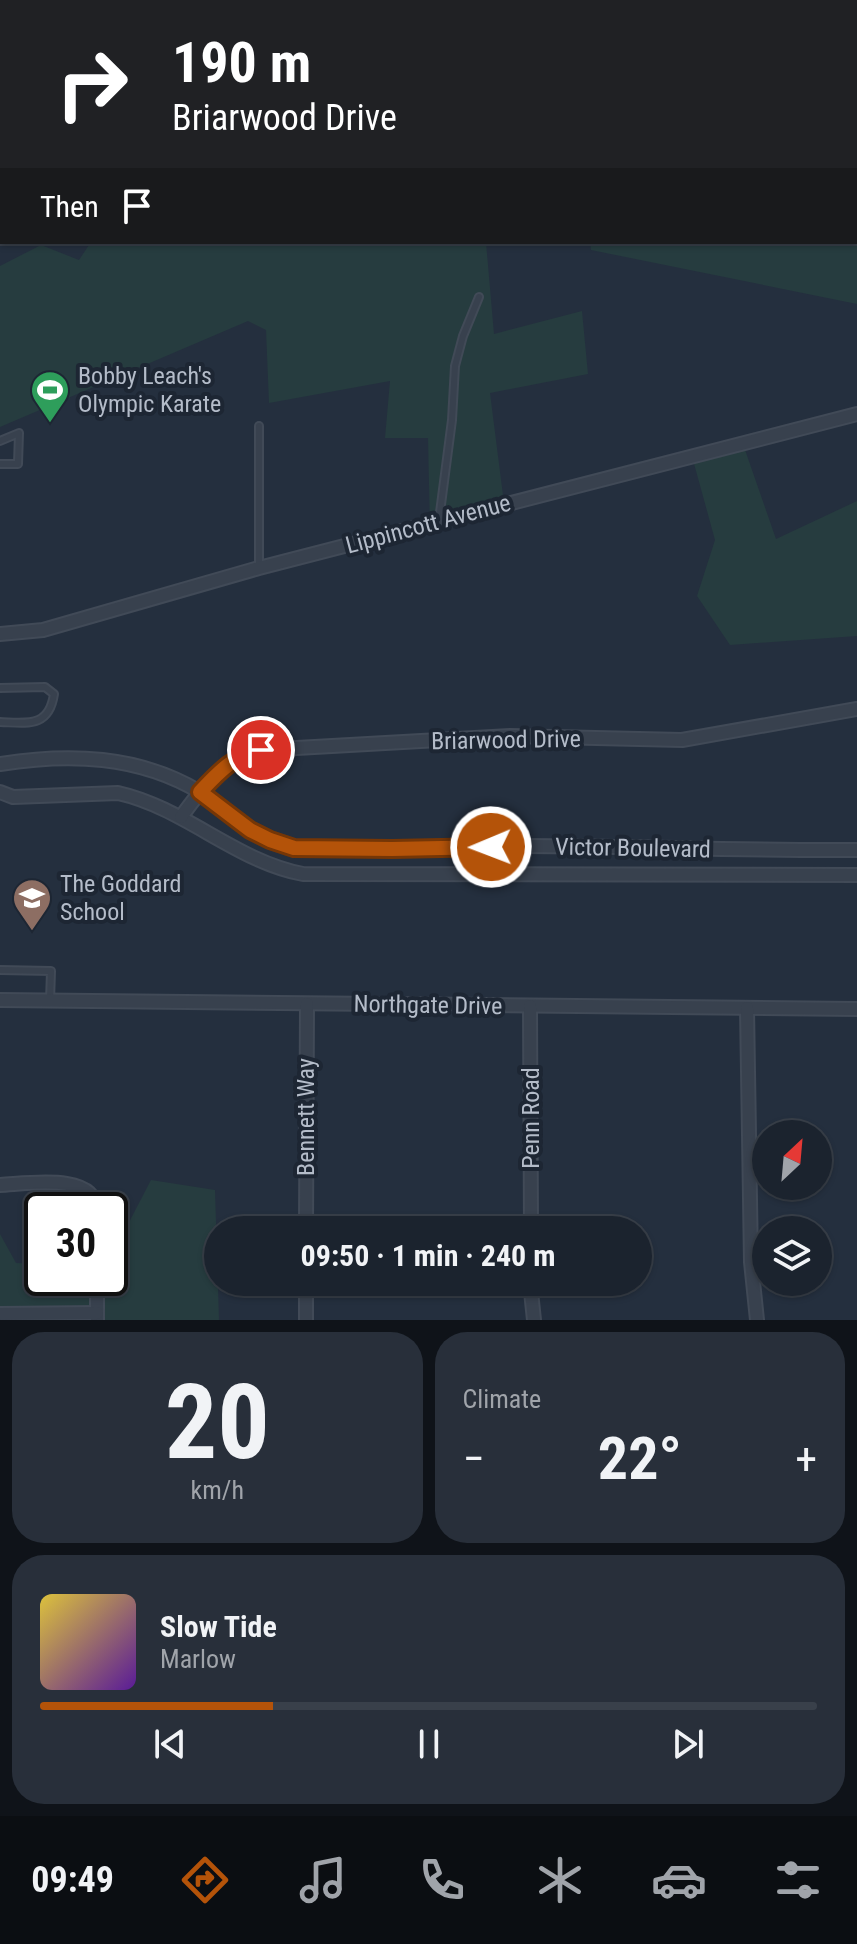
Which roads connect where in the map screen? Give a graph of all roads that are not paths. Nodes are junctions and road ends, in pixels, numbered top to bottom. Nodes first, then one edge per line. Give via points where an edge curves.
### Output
1 (479, 297) dead end
2 (857, 414) edge
3 (259, 426) dead end
4 (0, 441) edge
5 (0, 464) edge
6 (439, 522) junction
7 (259, 568) junction
8 (0, 634) edge
9 (0, 688) edge
10 (857, 709) edge
11 (0, 722) edge
12 (0, 764) edge
13 (0, 792) edge
14 (200, 792) junction
15 (181, 817) junction
16 (857, 850) edge
17 (857, 875) edge
18 (0, 970) edge
19 (0, 1000) edge
20 (50, 1001) junction
21 (307, 1004) junction
22 (530, 1006) junction
23 (747, 1008) junction
24 (857, 1009) edge
25 (0, 1185) edge
26 (89, 1192) edge
27 (306, 1216) edge
28 (531, 1216) edge
29 (97, 1296) edge
30 (306, 1296) edge
31 (531, 1296) edge
32 (0, 1314) edge
33 (97, 1317) edge
34 (306, 1320) edge
35 (534, 1320) edge
36 (757, 1320) edge

1 - 6 lane via 455,366
2 - 6 street, Lippincott Avenue
3 - 7 lane
4 - 5 lane via 19,433 18,464
6 - 7 street, Lippincott Avenue
7 - 8 street, Lippincott Avenue via 43,630
9 - 11 lane via 45,687 54,694 41,720
10 - 14 street, Briarwood Drive via 682,740 510,736 261,750 234,760
12 - 14 street, Victor Boulevard via 106,759 151,769
13 - 15 street, Victor Boulevard via 13,797 118,793
14 - 15 street, Briarwood Drive
14 - 16 street, Victor Boulevard via 250,830 294,848
15 - 17 street, Victor Boulevard via 250,857 303,874
18 - 20 lane via 51,971
19 - 20 street, Northgate Drive
20 - 21 street, Northgate Drive
21 - 22 street, Northgate Drive
21 - 27 street, Bennett Way
22 - 23 street, Northgate Drive
22 - 28 street, Penn Road
23 - 24 street, Northgate Drive
23 - 36 street via 751,1262
25 - 26 street via 74,1184
29 - 33 street
30 - 34 street
31 - 35 street
32 - 33 street

